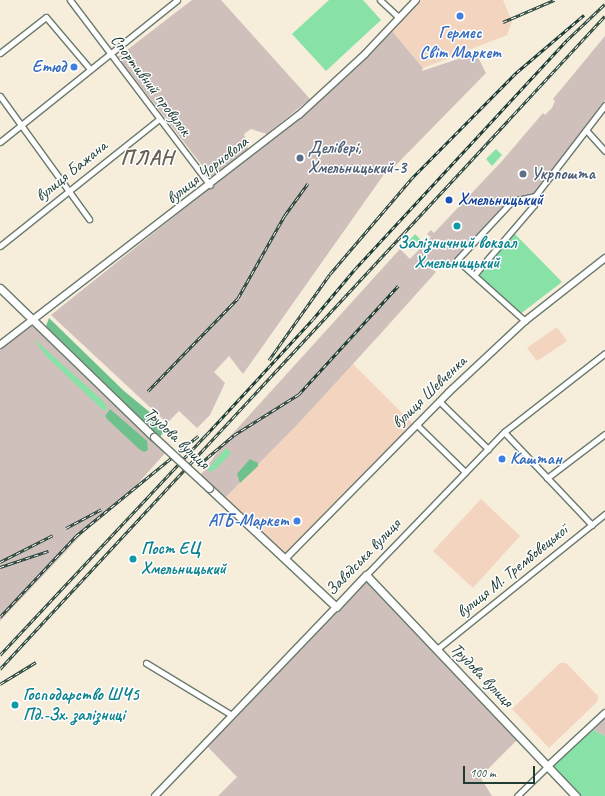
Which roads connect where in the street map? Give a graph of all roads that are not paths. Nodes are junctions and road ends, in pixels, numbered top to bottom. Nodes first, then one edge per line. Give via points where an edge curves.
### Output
1 (70, 0) edge
2 (177, 0) edge
3 (380, 0) edge
4 (416, 0) edge
5 (399, 18) junction
6 (0, 53) edge
7 (109, 53) junction
8 (90, 68) junction
9 (0, 96) edge
10 (605, 105) edge
11 (159, 119) junction
12 (22, 124) junction
13 (586, 130) junction
14 (0, 142) edge
15 (605, 151) edge
16 (210, 185) junction
17 (68, 192) junction
18 (535, 196) junction
19 (89, 219) dead end
20 (0, 246) edge
21 (605, 258) edge
22 (474, 275) junction
23 (0, 288) edge
24 (32, 321) junction
25 (525, 321) junction
26 (0, 345) edge
27 (605, 353) edge
28 (439, 401) junction
29 (416, 424) junction
30 (504, 432) junction
31 (605, 434) edge
32 (488, 449) junction
33 (465, 472) junction
34 (547, 478) junction
35 (605, 514) edge
36 (592, 525) junction
37 (285, 559) junction
38 (366, 575) junction
39 (336, 607) junction
40 (437, 649) junction
41 (146, 664) dead end
42 (605, 713) edge
43 (232, 715) junction
44 (548, 766) junction
45 (155, 796) edge
46 (517, 796) edge
47 (576, 796) edge

1 - 7 street, Спортивний провулок
2 - 7 street
3 - 5 street
4 - 5 street, вулиця Чорновола
5 - 16 street, вулиця Чорновола via 320,97
6 - 8 street via 46,17
7 - 8 street
7 - 11 street, Спортивний провулок
8 - 12 street
9 - 12 street
10 - 13 street
11 - 16 street, Спортивний провулок
11 - 17 street, вулиця Бажана
12 - 14 street
12 - 17 street
13 - 15 street
13 - 18 street
16 - 24 street, вулиця Чорновола
17 - 19 street
17 - 20 street, вулиця Бажана
18 - 22 street via 534,205
18 - 22 street via 512,201 457,260
21 - 25 street, вулиця Шевченка
22 - 25 street
23 - 24 main road, Трудова вулиця
24 - 26 street, вулиця Чорновола
24 - 37 main road, Трудова вулиця, bridge
25 - 28 street, вулиця Шевченка
27 - 30 street, Заводська вулиця
28 - 29 street, вулиця Шевченка
28 - 32 street
29 - 33 street
29 - 37 street, вулиця Шевченка
30 - 32 street, Заводська вулиця
30 - 34 street
31 - 34 street
32 - 33 street, Заводська вулиця
33 - 38 street, Заводська вулиця
34 - 36 street
35 - 36 street, вулиця М. Трембовецької
36 - 40 street, вулиця М. Трембовецької
37 - 39 main road, Трудова вулиця
38 - 39 main road, Заводська вулиця
38 - 40 main road, Трудова вулиця
39 - 43 street, Заводська вулиця
40 - 44 main road, Трудова вулиця
41 - 43 street
42 - 44 street
43 - 45 street, Заводська вулиця
44 - 46 street
44 - 47 main road, Трудова вулиця

